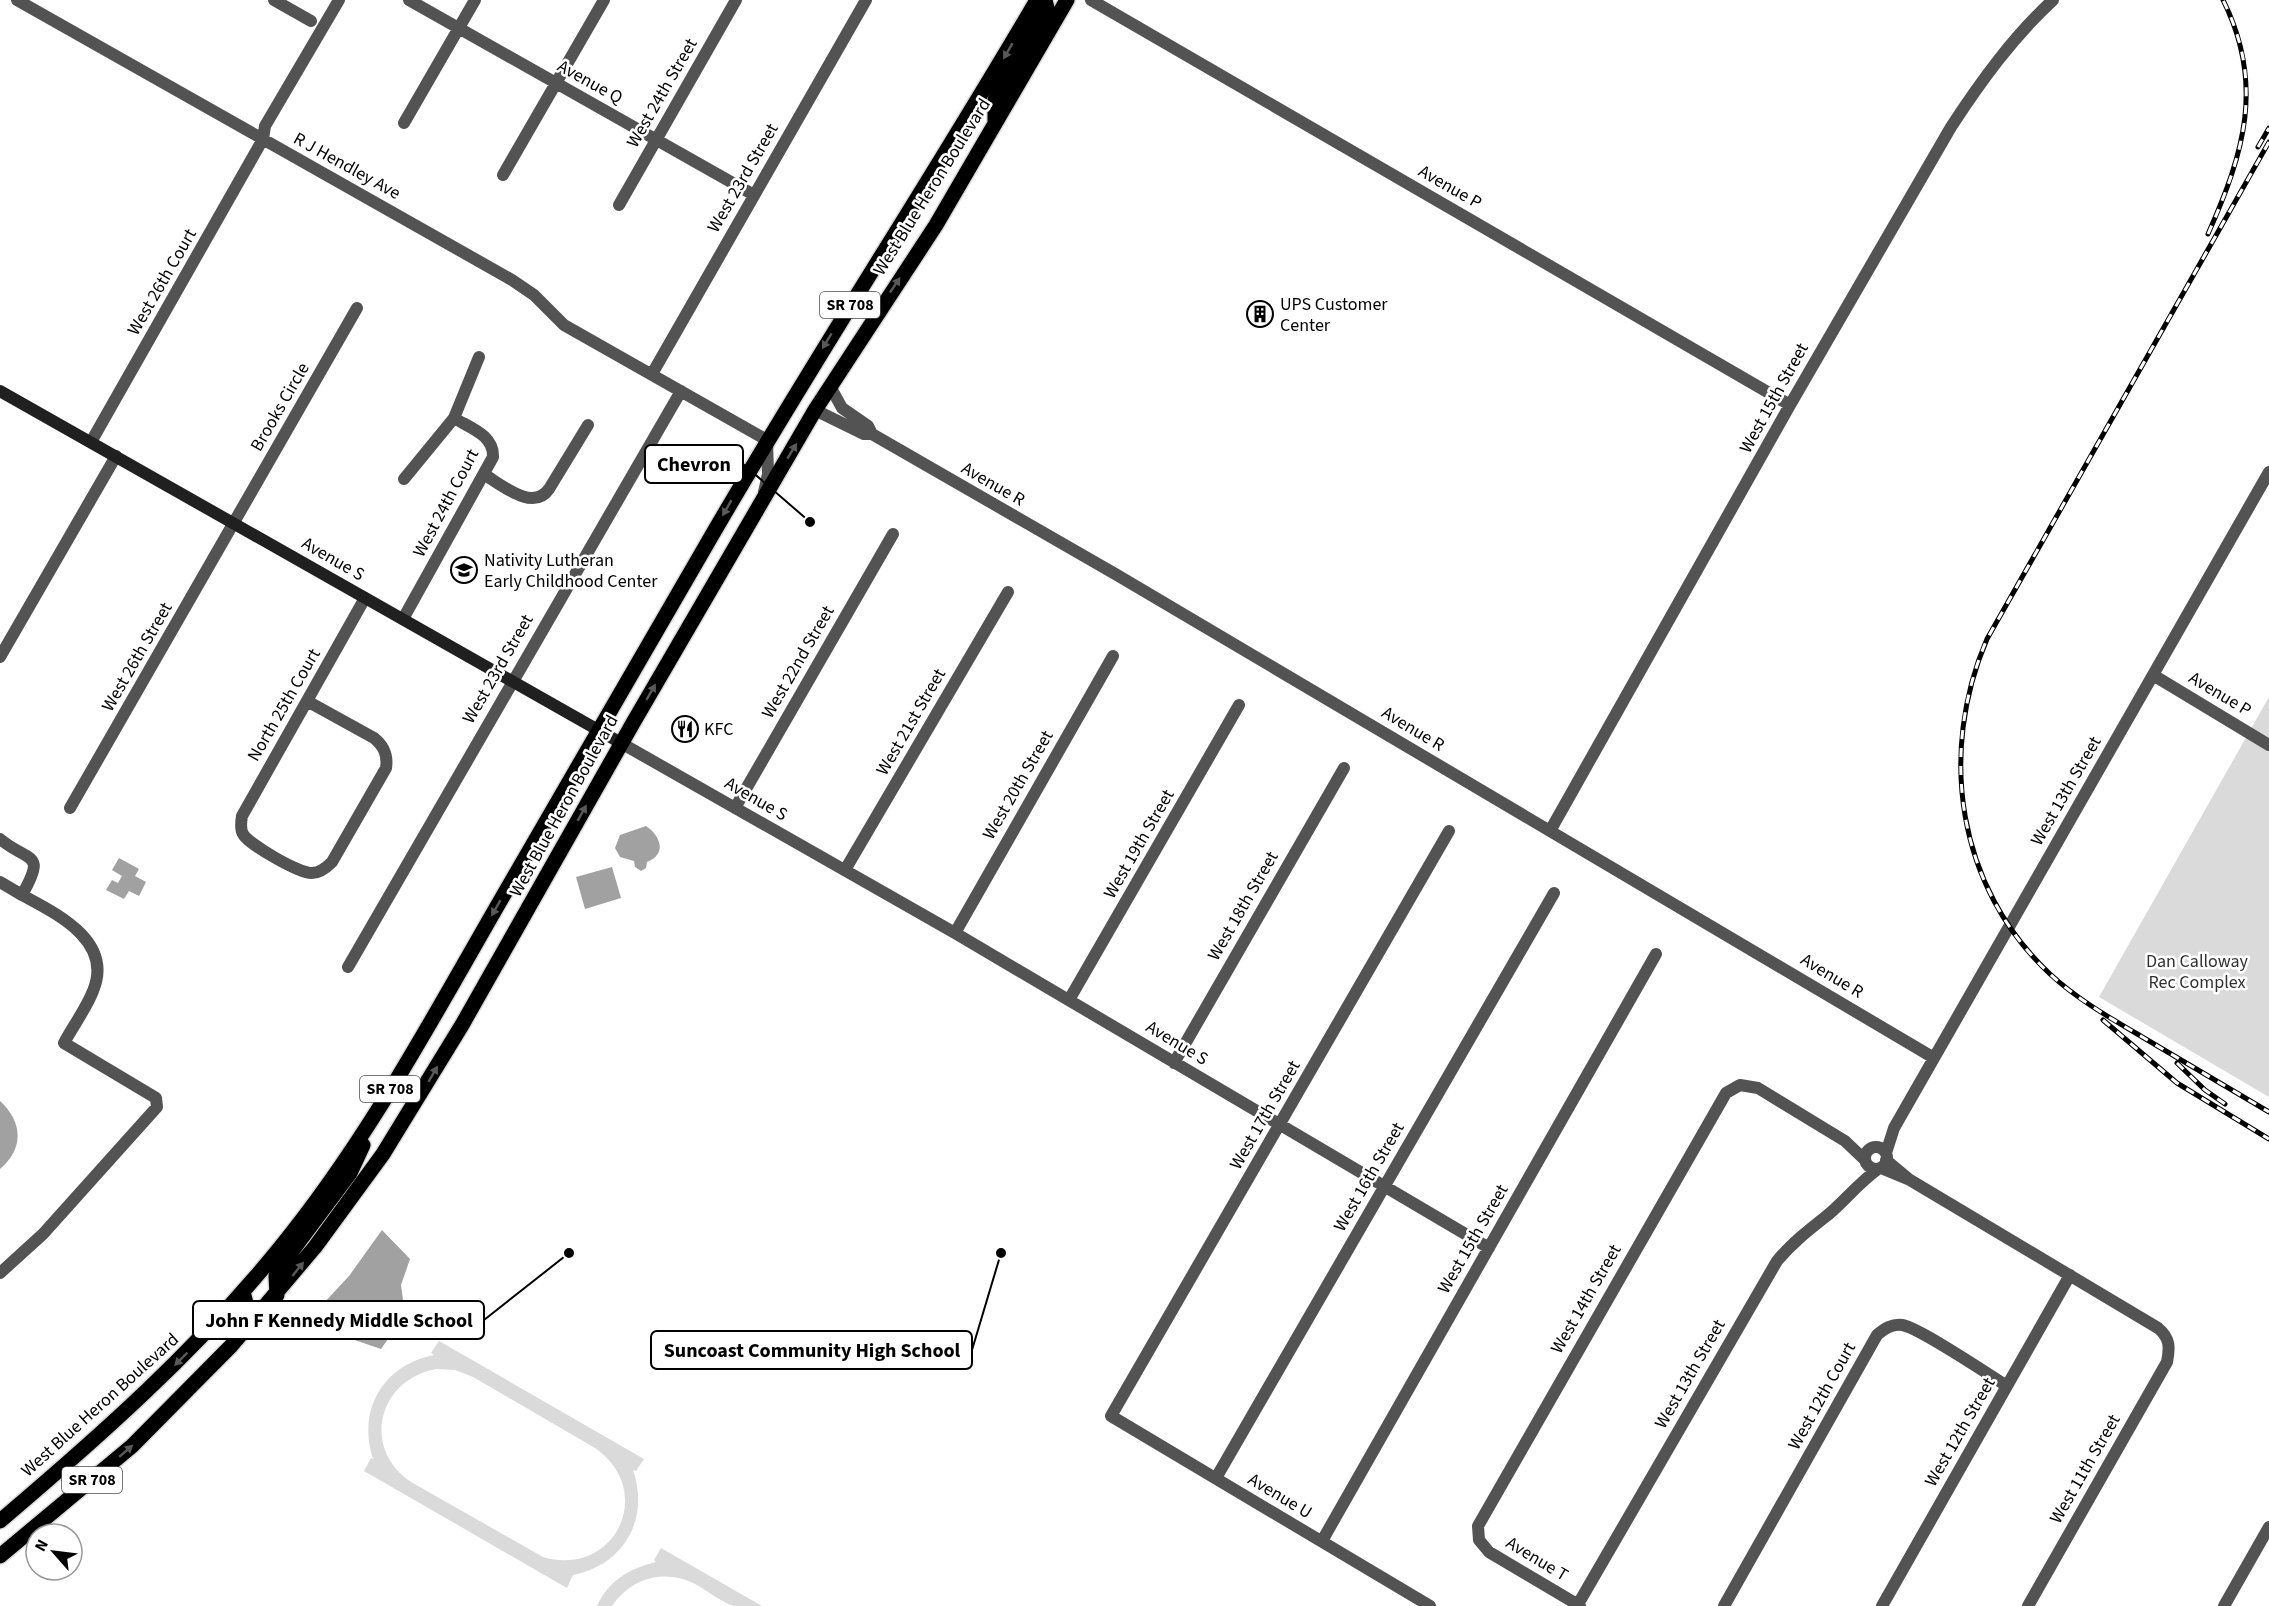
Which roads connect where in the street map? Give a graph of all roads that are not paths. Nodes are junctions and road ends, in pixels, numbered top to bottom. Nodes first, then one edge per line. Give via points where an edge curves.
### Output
1 (17, 0) edge
2 (274, 0) edge
3 (339, 0) edge
4 (346, 0) edge
5 (409, 0) edge
6 (475, 0) edge
7 (604, 0) edge
8 (736, 0) edge
9 (866, 0) edge
10 (1037, 0) edge
11 (1045, 0) edge
12 (1067, 0) edge
13 (1091, 0) edge
14 (2053, 0) edge
15 (311, 21) dead end
16 (459, 28) junction
17 (556, 83) junction
18 (404, 123) dead end
19 (995, 123) junction
20 (263, 139) junction
21 (656, 140) junction
22 (503, 175) dead end
23 (754, 195) junction
24 (619, 205) dead end
25 (357, 308) dead end
26 (479, 357) dead end
27 (652, 374) junction
28 (830, 386) junction
29 (0, 391) edge
30 (681, 391) junction
31 (1790, 405) junction
32 (815, 410) junction
33 (454, 418) junction
34 (588, 425) dead end
35 (872, 434) junction
36 (767, 440) junction
37 (92, 442) junction
38 (116, 456) junction
39 (2269, 472) edge
40 (485, 475) junction
41 (404, 479) dead end
42 (762, 501) junction
43 (235, 524) junction
44 (893, 534) dead end
45 (1008, 592) dead end
46 (365, 598) junction
47 (403, 619) junction
48 (1113, 656) dead end
49 (0, 657) edge
50 (2153, 675) junction
51 (512, 681) junction
52 (307, 701) junction
53 (1239, 705) dead end
54 (599, 730) junction
55 (621, 743) junction
56 (2269, 745) edge
57 (1344, 768) dead end
58 (70, 808) dead end
59 (735, 808) junction
60 (1449, 831) dead end
61 (1550, 831) junction
62 (0, 839) edge
63 (845, 870) junction
64 (0, 882) edge
65 (1554, 893) dead end
66 (22, 895) junction
67 (955, 933) junction
68 (1656, 954) dead end
69 (348, 967) dead end
70 (1069, 1000) junction
71 (1934, 1058) junction
72 (1174, 1062) junction
73 (1280, 1125) junction
74 (361, 1136) junction
75 (1876, 1158) junction
76 (1385, 1186) junction
77 (1489, 1248) junction
78 (0, 1273) edge
79 (2070, 1275) junction
80 (243, 1292) junction
81 (277, 1295) junction
82 (246, 1329) junction
83 (2007, 1386) junction
84 (1111, 1416) joint
85 (1216, 1478) junction
86 (0, 1521) edge
87 (2269, 1527) edge
88 (1479, 1540) joint
89 (1322, 1541) junction
90 (0, 1556) edge
91 (1430, 1606) edge
92 (1578, 1606) edge
93 (1724, 1606) edge
94 (1882, 1606) edge
95 (2028, 1606) edge
96 (2223, 1606) edge

1 - 20 street, R J Hendley Ave
2 - 15 street
3 - 20 street, West 26th Court via 265,126
4 - 20 street, West 26th Court via 270,134
5 - 16 street, Avenue Q
6 - 16 street
7 - 17 street
8 - 21 street, West 24th Street
9 - 23 street, West 23rd Street
10 -> 36 main road, West Blue Heron Boulevard / SR 708 via 956,139
11 - 19 main road via 1047,8 995,100
12 - 19 main road, West Blue Heron Boulevard / SR 708
13 - 31 street, Avenue P
14 - 31 street, West 15th Street via 1976,88
16 - 17 street, Avenue Q
16 - 18 street
17 - 21 street, Avenue Q
17 - 22 street
28 -> 19 main road, West Blue Heron Boulevard / SR 708 via 936,225
20 - 27 street, R J Hendley Ave via 512,280 534,295 564,325
20 - 37 street, West 26th Court
21 - 23 street, Avenue Q
21 - 24 street, West 24th Street
23 - 27 street, West 23rd Street
25 - 43 street, Brooks Circle
26 - 33 street
27 - 30 street
28 - 32 main road, West Blue Heron Boulevard / SR 708
28 - 35 street, Avenue R via 842,408 868,426
29 - 37 street, Avenue S
30 - 36 street
30 - 51 street, West 23rd Street
31 - 61 street, West 15th Street
32 - 35 street, Avenue R via 864,434
42 -> 32 main road, West Blue Heron Boulevard / SR 708
33 - 40 street, West 24th Court via 490,440 494,457
33 - 41 street
34 - 40 street via 542,496 524,497
35 - 61 street, Avenue R
36 - 42 street via 768,474
36 -> 54 main road, West Blue Heron Boulevard / SR 708
37 - 38 street, Avenue S
38 - 43 street, Avenue S
38 - 49 street
39 - 50 street, West 13th Street
40 - 47 street, West 24th Court
55 -> 42 main road, West Blue Heron Boulevard / SR 708
43 - 46 street, Avenue S
43 - 58 street, West 26th Street
44 - 59 street, West 22nd Street
45 - 63 street, West 21st Street
46 - 47 street, Avenue S
46 - 52 street, North 25th Court
47 - 51 street, Avenue S
48 - 67 street, West 20th Street
50 - 56 street, Avenue P
50 - 71 street, West 13th Street
51 - 54 street, Avenue S
51 - 69 street, West 23rd Street
52 - 52 street, North 25th Court via 381,744 386,768 332,862 311,873 300,871 250,842 242,832 244,811
53 - 70 street, West 19th Street
54 - 55 street, Avenue S
54 -> 74 main road, West Blue Heron Boulevard / SR 708
55 - 59 street, Avenue S
81 -> 55 main road, West Blue Heron Boulevard / SR 708 via 352,1199 413,1108
57 - 72 street, West 18th Street
59 - 63 street, Avenue S
60 - 73 street, West 17th Street
61 - 71 street, Avenue R
62 - 66 street via 35,864 35,872
63 - 67 street, Avenue S
64 - 66 street
65 - 76 street, West 16th Street
66 - 78 street via 78,929 97,958 94,991 64,1043 156,1098 157,1107 43,1234
67 - 70 street, Avenue S
68 - 77 street, West 15th Street
70 - 72 street, Avenue S
71 - 75 street, West 13th Street
72 - 73 street, Avenue S
73 - 76 street, Avenue S
73 - 84 street, West 17th Street
74 - 80 main road, West Blue Heron Boulevard / SR 708 via 314,1204
74 - 81 main road via 364,1147 350,1173 280,1267 276,1276
75 - 79 street
75 - 88 street, West 14th Street via 1758,1088 1740,1085 1726,1093 1493,1497 1478,1526
75 - 92 street, West 13th Street via 1861,1181 1777,1261
76 - 77 street, Avenue S
76 - 85 street, West 16th Street
77 - 89 street, West 15th Street
79 - 83 street, West 12th Street
79 - 95 street, West 11th Street via 2158,1328 2170,1347 2167,1362
80 - 82 main road via 248,1311
80 -> 86 main road, West Blue Heron Boulevard / SR 708 via 153,1387
81 - 82 main road, West Blue Heron Boulevard / SR 708
90 -> 82 main road, West Blue Heron Boulevard / SR 708 via 132,1446
83 - 93 street, West 12th Court via 1911,1328 1897,1325 1883,1329
83 - 94 street, West 12th Street
84 - 85 street, Avenue U
85 - 89 street, Avenue U
87 - 96 street
88 - 92 street, Avenue T via 1489,1552
89 - 91 street, Avenue U

